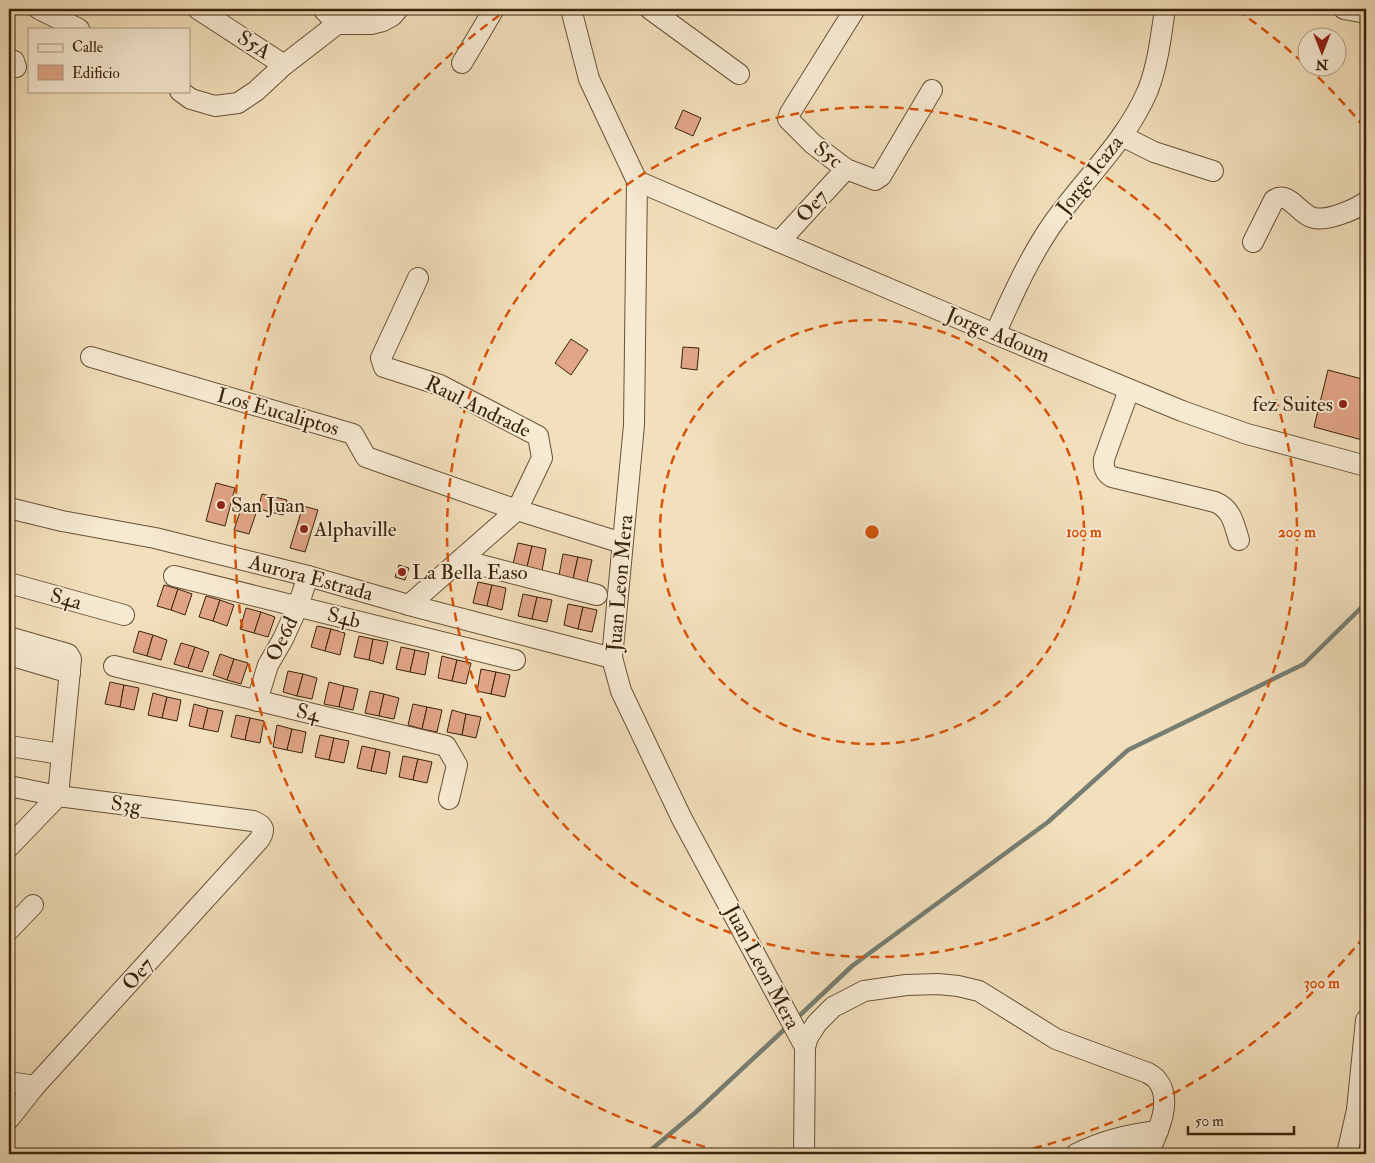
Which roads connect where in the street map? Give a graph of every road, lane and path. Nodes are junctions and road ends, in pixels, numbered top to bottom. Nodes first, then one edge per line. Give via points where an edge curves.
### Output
1 (39, 9) edge
2 (198, 9) edge
3 (323, 9) edge
4 (398, 9) edge
5 (494, 9) edge
6 (571, 9) edge
7 (650, 9) edge
8 (855, 9) edge
9 (1165, 9) edge
10 (1344, 9) edge
11 (1366, 13) edge
12 (337, 24) junction
13 (77, 28) edge
14 (462, 63) dead end
15 (284, 65) junction
16 (739, 74) dead end
17 (932, 90) dead end
18 (181, 92) edge
19 (1122, 136) junction
20 (846, 169) junction
21 (1213, 171) dead end
22 (637, 181) junction
23 (1366, 202) edge
24 (779, 242) junction
25 (1253, 242) dead end
26 (418, 278) dead end
27 (995, 334) junction
28 (91, 357) dead end
29 (1129, 390) junction
30 (1366, 466) edge
31 (9, 508) edge
32 (516, 510) junction
33 (1239, 540) dead end
34 (622, 543) junction
35 (460, 560) junction
36 (174, 576) dead end
37 (308, 576) junction
38 (10, 588) edge
39 (597, 595) dead end
40 (408, 605) junction
41 (298, 606) junction
42 (124, 615) dead end
43 (9, 637) edge
44 (9, 655) edge
45 (612, 658) junction
46 (515, 660) dead end
47 (114, 666) dead end
48 (70, 673) junction
49 (257, 701) junction
50 (9, 746) edge
51 (61, 754) junction
52 (9, 786) edge
53 (58, 796) junction
54 (449, 799) dead end
55 (263, 828) joint
56 (9, 847) edge
57 (33, 905) dead end
58 (9, 930) edge
59 (1366, 1020) edge
60 (805, 1047) junction
61 (9, 1082) edge
62 (35, 1086) junction
63 (9, 1119) edge
64 (1153, 1144) edge
65 (804, 1154) edge
66 (1076, 1154) edge
67 (1117, 1154) edge
68 (1346, 1154) edge

1 - 13 street
2 - 15 street, S5A
3 - 12 street
4 - 12 street via 392,16 371,24
5 - 14 street
6 - 22 street, Juan Leon Mera via 589,79
7 - 16 street
8 - 20 street, S5c via 788,119 813,144
9 - 19 street, Jorge Icaza via 1148,90
10 - 11 street
12 - 15 street
15 - 18 street via 238,103 215,106 191,99
17 - 20 street, S5c via 881,176 875,180
19 - 21 street via 1154,152
19 - 27 street, Jorge Icaza via 1051,225 1024,272
20 - 24 street, Oe7
22 - 24 street, Jorge Adoum
22 - 34 street, Juan Leon Mera via 634,424
23 - 25 street via 1344,214 1320,219 1308,216 1287,198 1278,197
24 - 27 street, Jorge Adoum
26 - 32 street, Raul Andrade via 381,358 384,367 440,385 538,436 542,458
27 - 29 street, Jorge Adoum
28 - 32 street, Los Eucaliptos via 353,434 366,457
29 - 30 street, Jorge Adoum via 1239,431
29 - 33 street via 1104,460 1108,474 1223,505 1232,517
31 - 37 street, Aurora Estrada via 155,538
32 - 34 street, Los Eucaliptos
32 - 35 street, Raul Andrade
34 - 45 street, Juan Leon Mera
35 - 39 street
35 - 40 street, Raul Andrade
36 - 41 street, S4b
37 - 40 street, Aurora Estrada
37 - 41 street, Oe6d
38 - 42 street, S4a
40 - 45 street, Aurora Estrada
41 - 46 street, S4b
41 - 49 street, Oe6d via 268,665
43 - 48 street via 68,654
44 - 48 street
45 - 60 street, Juan Leon Mera via 622,691 682,819
47 - 49 street, S4
48 - 51 street
49 - 54 street, S4 via 446,746 457,765
50 - 51 street
51 - 53 street
52 - 53 street, S3g
53 - 55 street, S3g via 253,821
53 - 56 street
55 - 62 street, Oe7 via 259,840
57 - 58 street
59 - 68 street via 1356,1110
60 - 64 street via 817,1023 833,1006 864,990 938,984 979,991 1056,1039 1148,1073 1158,1081 1164,1094 1164,1108
60 - 65 street, Juan Leon Mera
61 - 62 street
62 - 63 street, Oe7
64 - 66 street via 1141,1133 1116,1138
64 - 67 street

